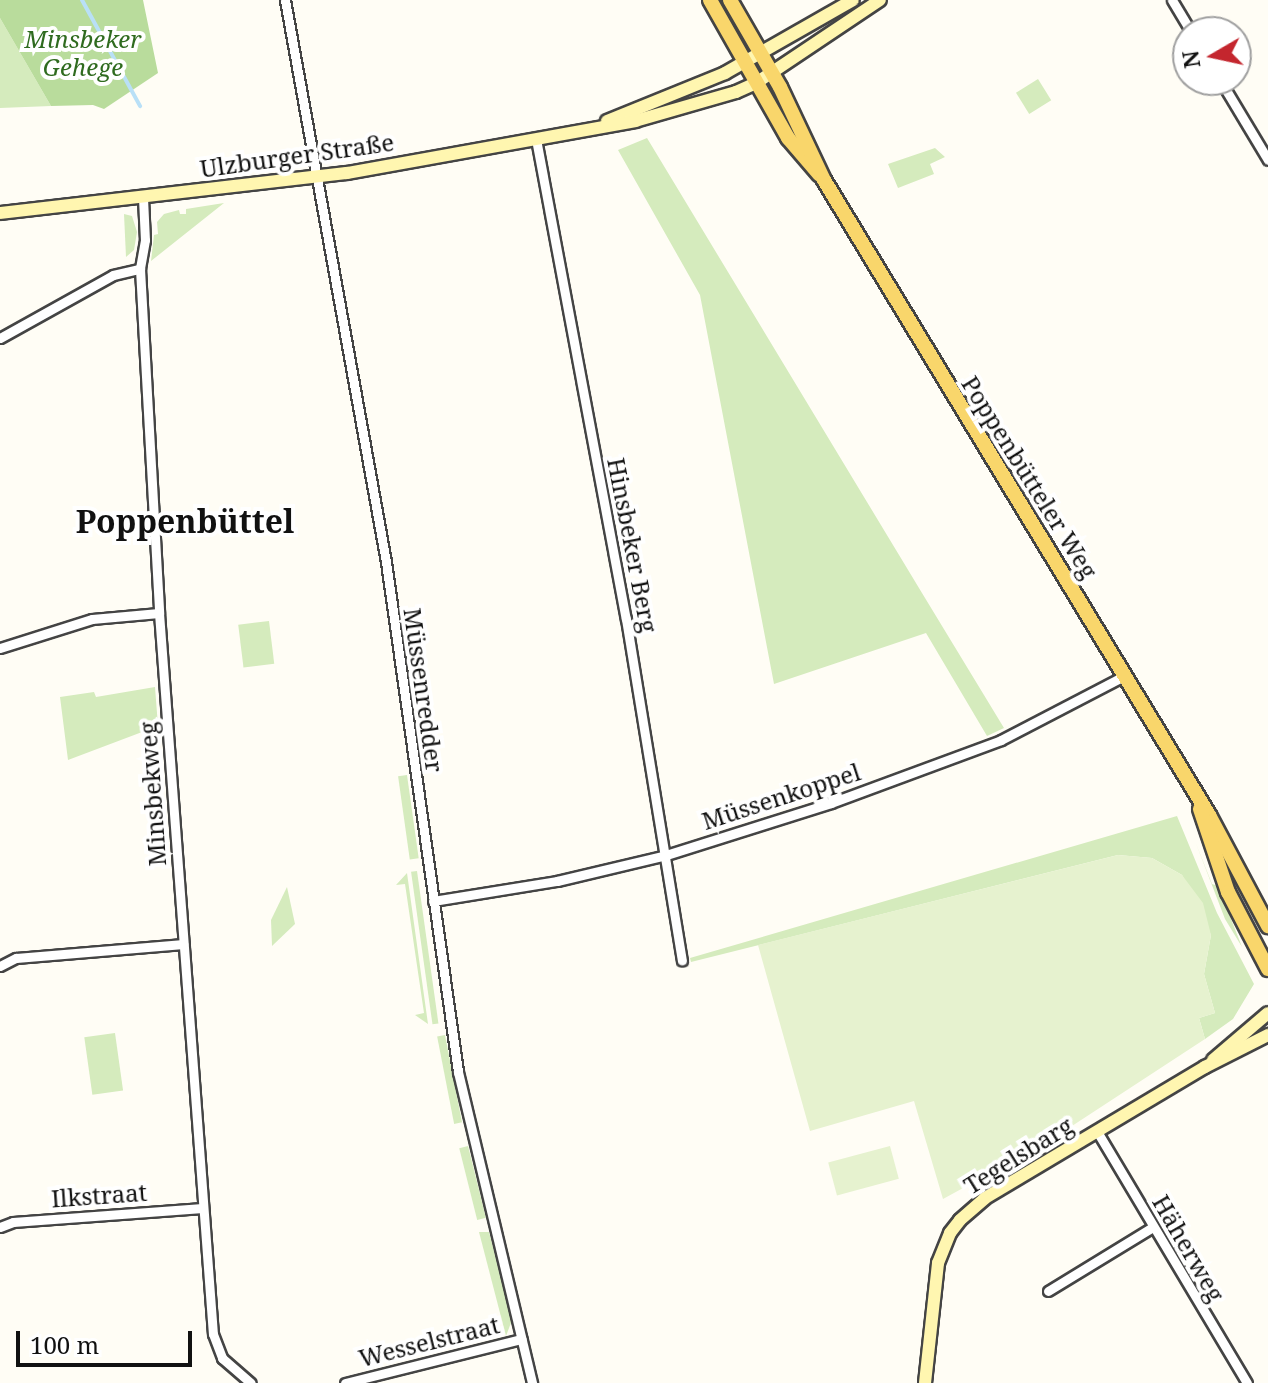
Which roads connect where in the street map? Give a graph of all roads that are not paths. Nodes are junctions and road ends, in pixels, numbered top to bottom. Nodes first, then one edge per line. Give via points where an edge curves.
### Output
1 (285, 0) edge
2 (710, 0) edge
3 (730, 0) edge
4 (853, 0) edge
5 (880, 0) edge
6 (762, 54) junction
7 (746, 63) junction
8 (773, 73) junction
9 (756, 83) junction
10 (1230, 96) edge
11 (597, 126) junction
12 (536, 139) junction
13 (1268, 160) edge
14 (316, 177) junction
15 (824, 180) junction
16 (143, 198) junction
17 (0, 213) edge
18 (140, 269) junction
19 (0, 338) edge
20 (159, 613) junction
21 (0, 648) edge
22 (1124, 676) junction
23 (1196, 797) junction
24 (666, 855) junction
25 (433, 901) junction
26 (1268, 926) edge
27 (183, 944) junction
28 (682, 960) dead end
29 (0, 966) edge
30 (1268, 969) edge
31 (1268, 1013) edge
32 (1268, 1035) edge
33 (1205, 1067) junction
34 (1098, 1133) junction
35 (202, 1208) junction
36 (0, 1227) edge
37 (1153, 1227) junction
38 (1048, 1291) dead end
39 (522, 1339) junction
40 (238, 1380) edge
41 (251, 1383) edge
42 (345, 1383) edge
43 (532, 1383) edge
44 (925, 1383) edge
45 (1247, 1383) edge

1 - 14 street, Müssenredder
2 - 7 main road, Poppenbütteler Weg
3 - 6 main road, Poppenbütteler Weg
4 - 6 main road, Ulzburger Straße
5 - 8 main road, Ulzburger Straße
6 - 7 main road, Ulzburger Straße
6 - 8 main road, Poppenbütteler Weg
7 - 9 main road, Poppenbütteler Weg
7 - 11 main road, Ulzburger Straße
8 - 9 main road, Ulzburger Straße
8 - 15 main road, Poppenbütteler Weg
9 - 11 main road, Ulzburger Straße via 669,112
9 - 15 main road, Poppenbütteler Weg via 793,146
10 - 13 street
11 - 12 main road, Ulzburger Straße
12 - 14 main road, Ulzburger Straße
12 - 24 street, Hinsbeker Berg
14 - 16 main road, Ulzburger Straße
14 - 25 street, Müssenredder via 386,562
15 - 22 main road, Poppenbütteler Weg
16 - 17 main road, Ulzburger Straße
16 - 18 street, Minsbekweg
18 - 19 street via 113,275
18 - 20 street, Minsbekweg
20 - 21 street via 92,619
20 - 27 street, Minsbekweg
22 - 23 main road, Poppenbütteler Weg
22 - 24 street, Müssenkoppel via 1001,740 831,803
23 - 26 main road, Poppenbütteler Weg
23 - 30 main road, Poppenbütteler Weg via 1228,892
24 - 25 street, Müssenkoppel via 557,881
24 - 28 street, Hinsbeker Berg
25 - 39 street, Müssenredder via 469,1128
27 - 29 street via 16,958
27 - 35 street, Minsbekweg
31 - 33 main road, Tegelsbarg
32 - 33 main road, Tegelsbarg
33 - 34 main road, Tegelsbarg
34 - 37 street, Häherweg
34 - 44 main road, Tegelsbarg via 985,1198 950,1233 938,1263
35 - 36 street, Ilkstraat
35 - 40 street, Minsbekweg via 213,1334
37 - 38 street
37 - 45 street, Häherweg
39 - 42 street, Wesselstraat
39 - 43 street, Müssenredder
40 - 41 street

